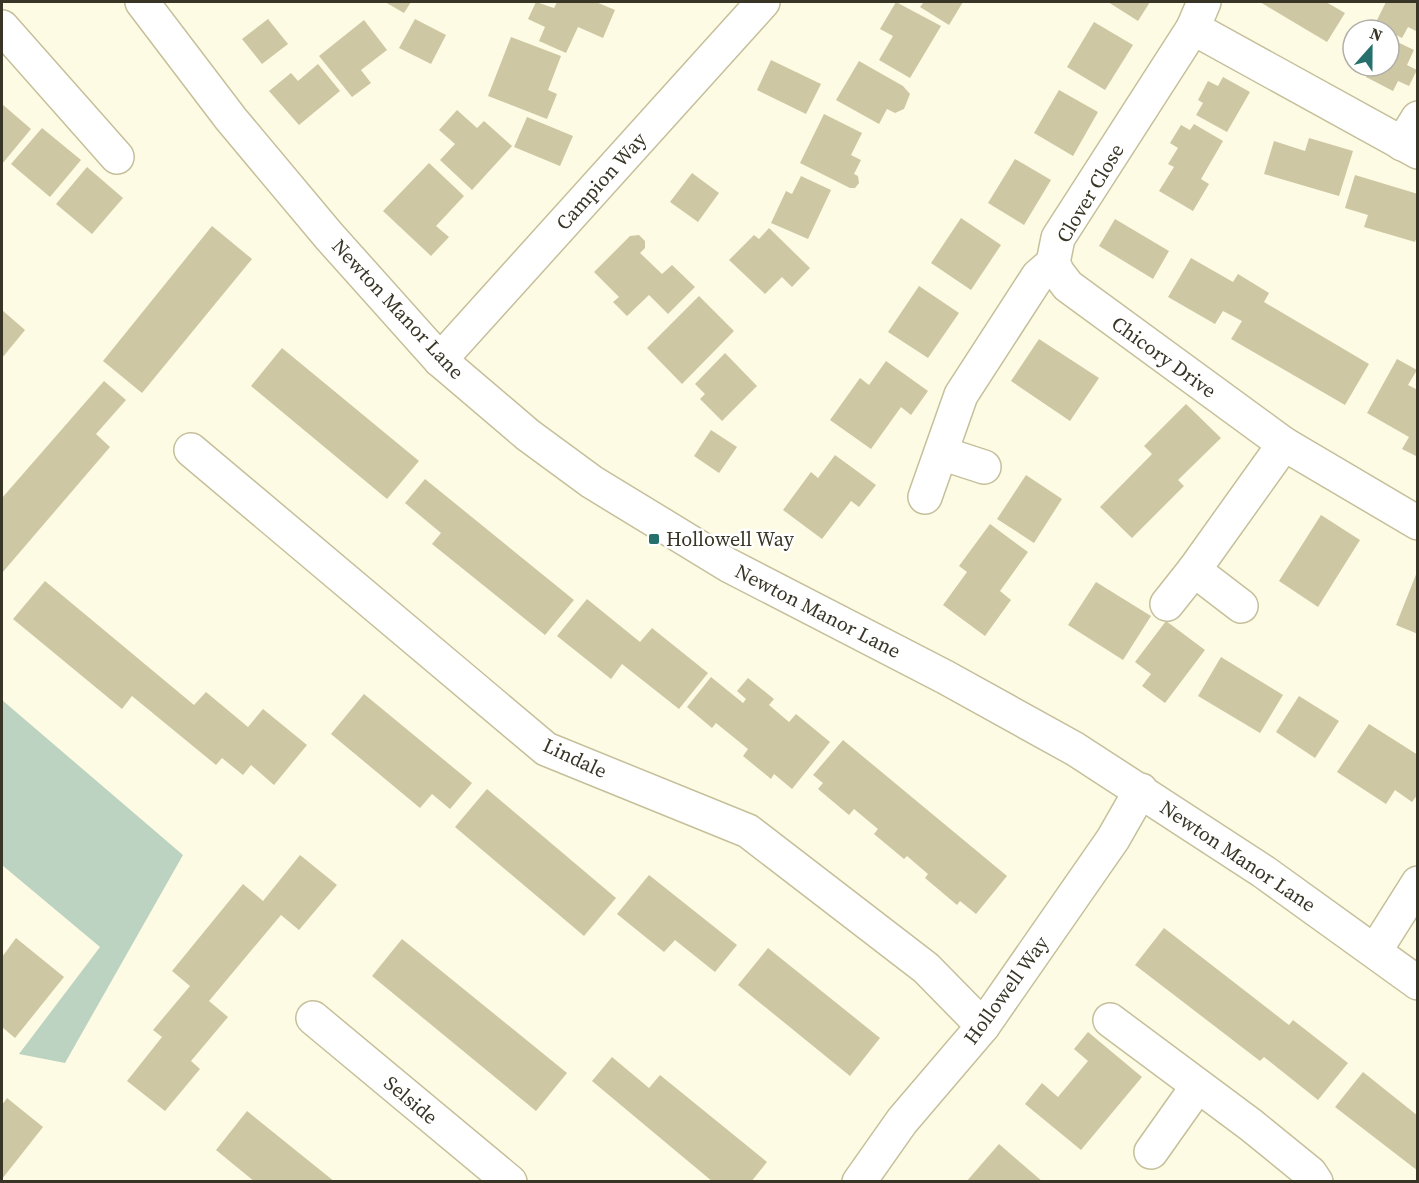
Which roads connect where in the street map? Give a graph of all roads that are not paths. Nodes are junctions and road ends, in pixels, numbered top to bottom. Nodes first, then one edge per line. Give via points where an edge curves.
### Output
1 (142, 2) edge
2 (763, 2) edge
3 (1199, 15) edge
4 (2, 27) edge
5 (1412, 138) edge
6 (117, 157) dead end
7 (1053, 262) junction
8 (440, 360) junction
9 (1284, 444) junction
10 (191, 450) dead end
11 (940, 453) junction
12 (984, 467) dead end
13 (925, 497) dead end
14 (1418, 523) edge
15 (1194, 570) junction
16 (1167, 604) dead end
17 (1241, 606) dead end
18 (1141, 790) junction
19 (1418, 883) edge
20 (1375, 951) junction
21 (1418, 983) edge
22 (313, 1018) dead end
23 (1110, 1020) dead end
24 (983, 1026) junction
25 (1197, 1087) junction
26 (1152, 1152) dead end
27 (863, 1180) edge
28 (510, 1182) edge
29 (1316, 1182) edge

1 - 8 street, Newton Manor Lane via 231,119
2 - 8 street, Campion Way
3 - 5 street, Clover Close
3 - 7 street, Clover Close via 1058,238
4 - 6 street
7 - 9 street, Chicory Drive via 1068,286
7 - 11 street, Clover Close via 1038,276 961,395
8 - 18 street, Newton Manor Lane via 528,435 592,482 728,565 945,677
9 - 14 street, Chicory Drive
9 - 15 street
10 - 24 street, Lindale via 546,749 748,831 926,968
11 - 12 street
11 - 13 street, Clover Close
15 - 16 street
15 - 17 street
18 - 20 street, Newton Manor Lane
18 - 24 street, Hollowell Way via 1113,839
19 - 20 street
20 - 21 street, Newton Manor Lane
22 - 28 street, Selside
23 - 25 street
24 - 27 street, Hollowell Way via 903,1121
25 - 26 street
25 - 29 street via 1251,1125

